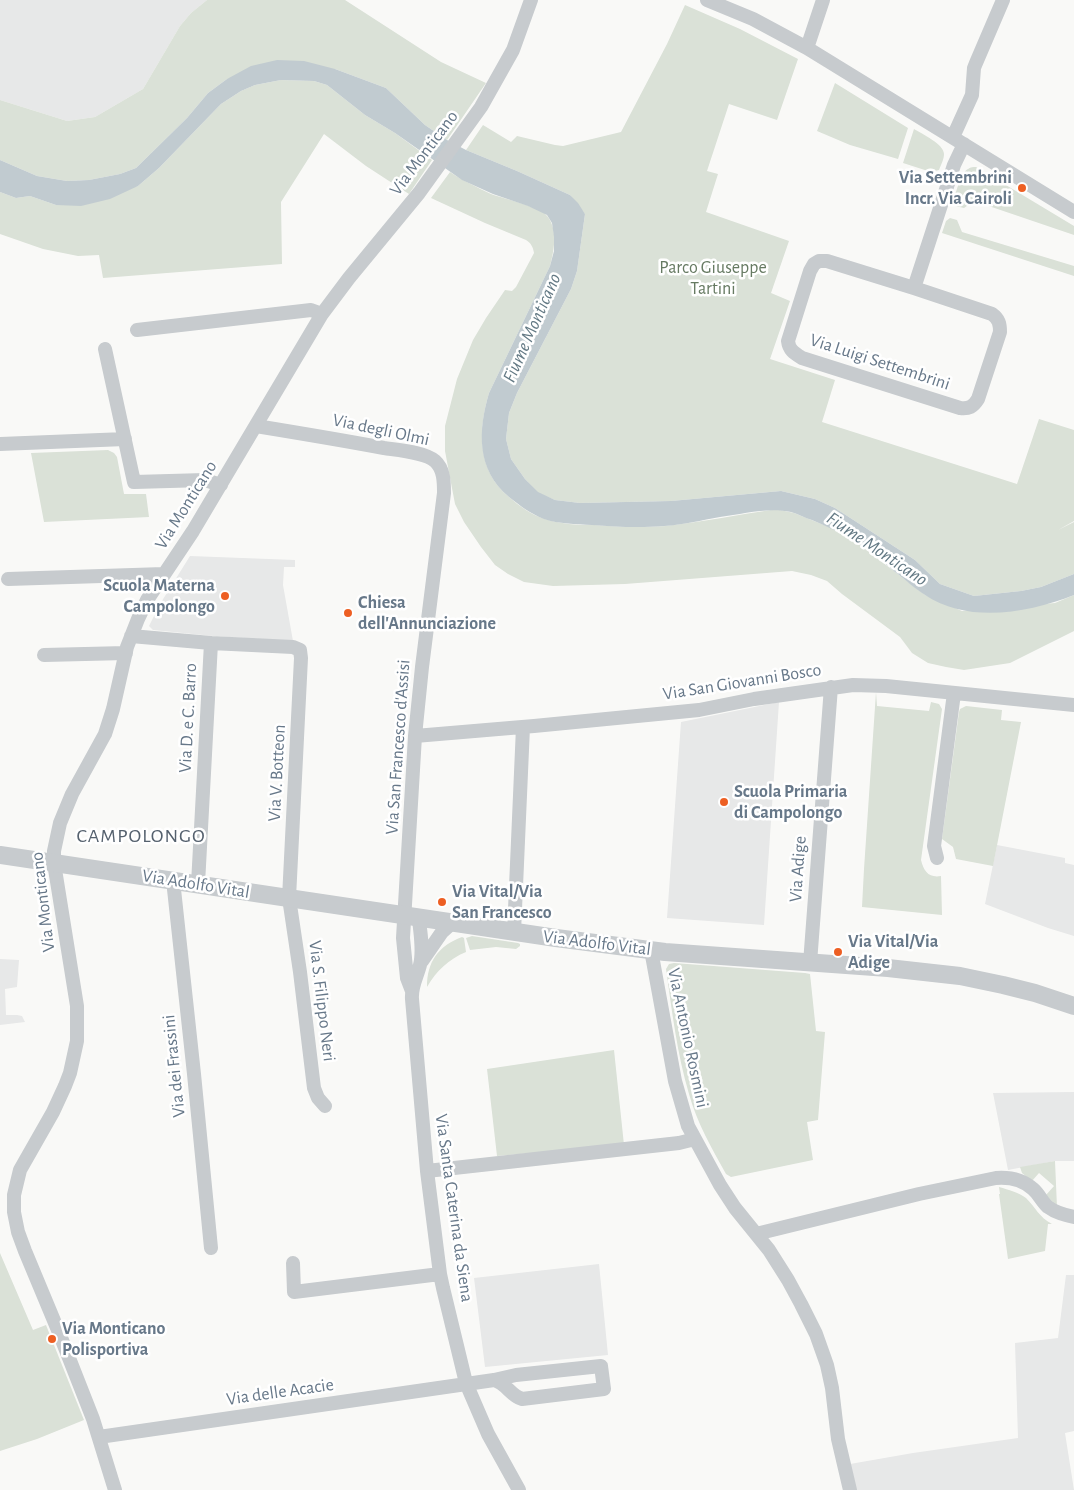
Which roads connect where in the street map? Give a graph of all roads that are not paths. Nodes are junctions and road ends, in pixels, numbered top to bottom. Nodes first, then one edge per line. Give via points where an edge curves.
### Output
1 (531, 0) edge
2 (707, 0) edge
3 (823, 0) edge
4 (1003, 0) edge
5 (807, 48) junction
6 (958, 141) junction
7 (1074, 212) edge
8 (914, 288) junction
9 (322, 314) junction
10 (136, 330) dead end
11 (105, 349) dead end
12 (256, 426) junction
13 (125, 439) junction
14 (0, 444) edge
15 (220, 485) junction
16 (164, 574) junction
17 (8, 579) dead end
18 (434, 582) joint
19 (131, 636) junction
20 (211, 643) junction
21 (300, 650) joint
22 (126, 653) junction
23 (44, 655) dead end
24 (831, 687) junction
25 (954, 693) junction
26 (1074, 705) edge
27 (523, 727) junction
28 (415, 736) junction
29 (0, 855) edge
30 (938, 858) dead end
31 (54, 863) junction
32 (173, 880) junction
33 (198, 884) junction
34 (289, 898) junction
35 (412, 917) junction
36 (453, 922) junction
37 (514, 932) junction
38 (651, 950) junction
39 (420, 963) junction
40 (810, 963) junction
41 (412, 991) junction
42 (1074, 1006) edge
43 (325, 1106) dead end
44 (695, 1139) junction
45 (427, 1171) junction
46 (1074, 1216) edge
47 (756, 1234) junction
48 (211, 1248) dead end
49 (293, 1263) dead end
50 (440, 1274) junction
51 (494, 1380) junction
52 (466, 1383) junction
53 (99, 1437) junction
54 (115, 1490) edge
55 (519, 1490) edge
56 (850, 1490) edge

1 - 9 street, Via Monticano via 512,50 486,99 419,193
2 - 5 street
3 - 5 street
4 - 6 street via 974,68 972,95
5 - 6 street
6 - 7 street
6 - 8 street via 954,165
8 - 8 street, Via Luigi Settembrini via 820,261 810,271 788,341 789,347 802,358 967,409 978,399 1000,332 997,318
9 - 10 street via 311,310
9 - 12 street, Via Monticano
11 - 13 street
12 - 15 street, Via Monticano
12 - 18 street, Via degli Olmi via 421,454 434,460 442,471 444,482
13 - 14 street
13 - 15 street via 134,482 204,480
15 - 16 street, Via Monticano
16 - 17 street
16 - 19 street, Via Monticano via 147,600
18 - 28 street, Via San Francesco d'Assisi
19 - 20 street
19 - 22 street, Via Monticano
20 - 21 street, Via D. e C. Barro
20 - 33 street, Via D. e C. Barro
21 - 34 street, Via V. Botteon
22 - 23 street
22 - 31 street, Via Monticano via 105,734 60,823
24 - 25 street, Via San Giovanni Bosco via 870,685
24 - 27 street, Via San Giovanni Bosco via 700,710
24 - 40 street, Via Adige
25 - 26 street, Via San Giovanni Bosco
25 - 30 street via 934,846
27 - 28 street, Via San Giovanni Bosco
27 - 37 street
28 - 35 street, Via San Francesco d'Assisi
29 - 31 street, Via Adolfo Vital
31 - 32 street, Via Adolfo Vital
31 - 53 street, Via Monticano via 77,1006 77,1041 65,1086 20,1170 14,1212 25,1251
32 - 33 street, Via Adolfo Vital
32 - 48 street, Via dei Frassini
33 - 34 street, Via Adolfo Vital
34 - 35 street, Via Adolfo Vital
34 - 43 street, Via S. Filippo Neri via 314,1088
35 - 36 street, Via Adolfo Vital
35 - 39 street, Via Santa Caterina da Siena via 422,941
35 - 41 street via 403,938 407,978
36 - 37 street, Via Adolfo Vital
36 - 39 street
37 - 38 street, Via Adolfo Vital
38 - 40 street, Via Adolfo Vital
38 - 44 street, Via Antonio Rosmini via 675,1081
39 - 41 street, Via Santa Caterina da Siena
40 - 42 street, Via Adolfo Vital via 960,976 1027,991
41 - 45 street, Via Santa Caterina da Siena
44 - 45 street
44 - 47 street, Via Antonio Rosmini via 720,1185
45 - 50 street, Via Santa Caterina da Siena
46 - 47 street via 1054,1211 1033,1189 1021,1182 996,1178
47 - 56 street, Via Antonio Rosmini via 801,1304 820,1345 832,1388 838,1439
49 - 50 street via 294,1292
50 - 52 street, Via Santa Caterina da Siena
51 - 51 street, Via delle Acacie via 500,1381 522,1399 604,1389 602,1366
51 - 52 street, Via delle Acacie
52 - 53 street, Via delle Acacie
52 - 55 street, Via Santa Caterina da Siena via 488,1434
53 - 54 street, Via Monticano

